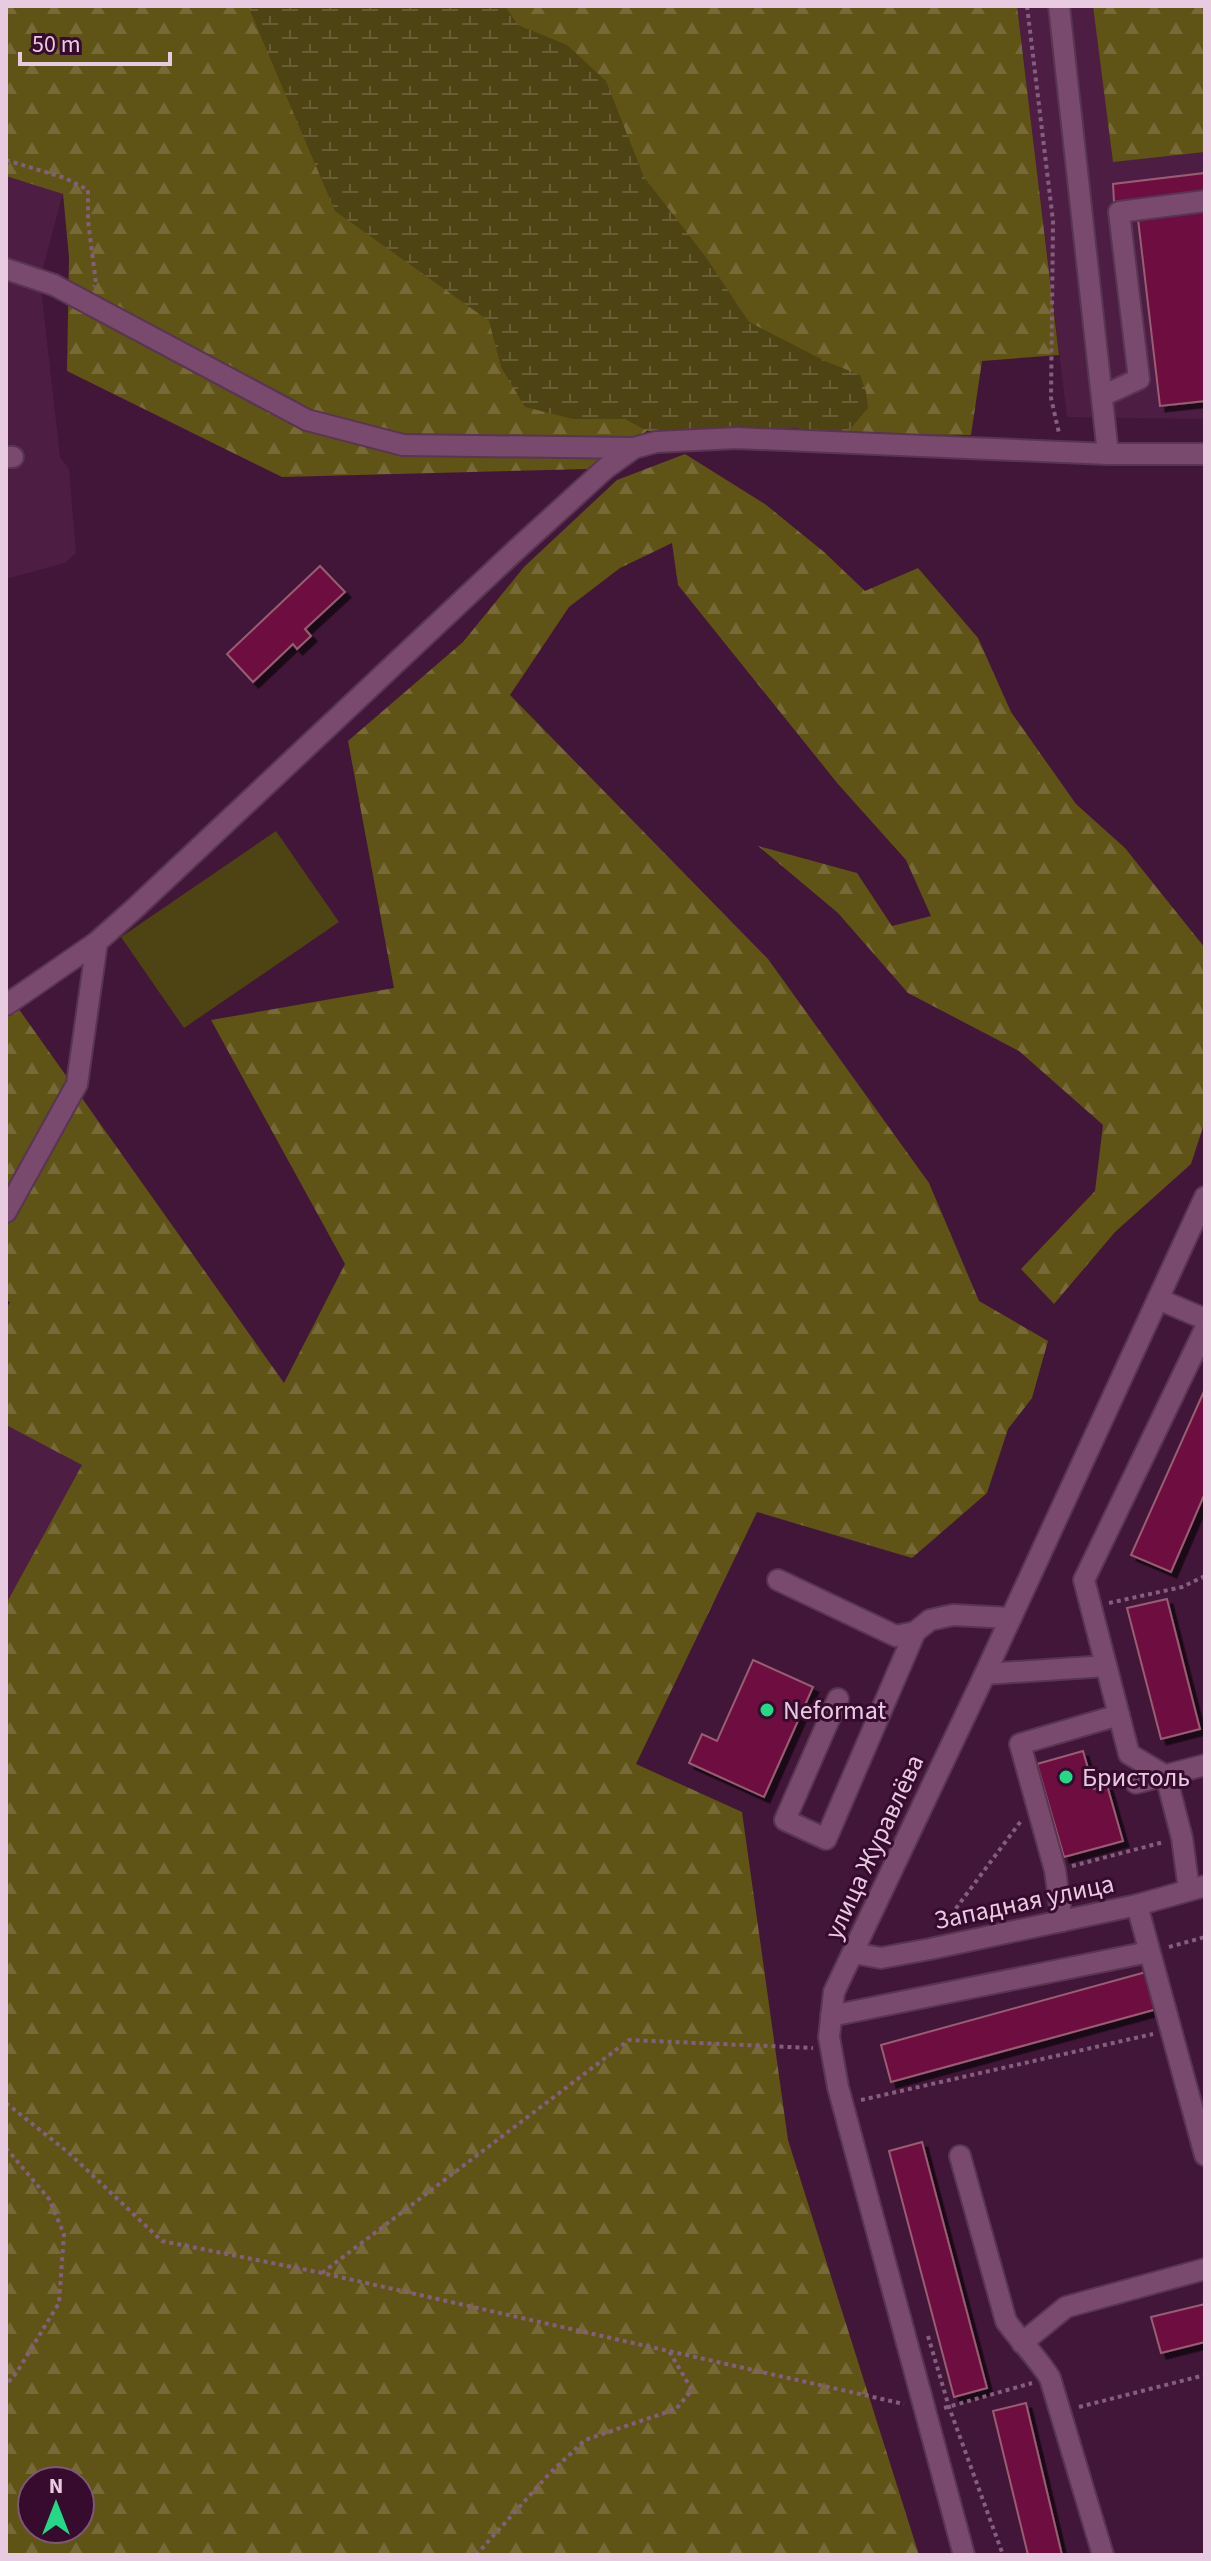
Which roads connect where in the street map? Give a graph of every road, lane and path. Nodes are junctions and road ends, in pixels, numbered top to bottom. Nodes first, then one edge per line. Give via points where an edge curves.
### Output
1 (1027, 6) edge
2 (1059, 6) edge
3 (6, 160) edge
4 (1205, 201) edge
5 (6, 269) edge
6 (87, 304) junction
7 (1102, 396) junction
8 (634, 448) junction
9 (1063, 452) junction
10 (1108, 454) junction
11 (1205, 454) edge
12 (97, 942) junction
13 (6, 1005) edge
14 (1205, 1197) edge
15 (6, 1212) edge
16 (1158, 1299) junction
17 (1205, 1319) edge
18 (1205, 1329) edge
19 (1205, 1576) edge
20 (778, 1580) dead end
21 (1091, 1607) junction
22 (1011, 1618) junction
23 (915, 1632) junction
24 (1106, 1666) junction
25 (985, 1674) junction
26 (838, 1699) dead end
27 (1119, 1715) junction
28 (1205, 1765) edge
29 (1166, 1776) junction
30 (1136, 1783) dead end
31 (1036, 1802) junction
32 (1182, 1838) junction
33 (1055, 1870) junction
34 (1197, 1888) edge
35 (1137, 1905) junction
36 (951, 1915) dead end
37 (1062, 1921) junction
38 (1205, 1937) edge
39 (1149, 1952) junction
40 (853, 1953) junction
41 (831, 2016) junction
42 (1172, 2030) junction
43 (830, 2049) junction
44 (859, 2100) dead end
45 (6, 2103) edge
46 (6, 2148) edge
47 (1205, 2155) edge
48 (960, 2156) dead end
49 (1205, 2269) edge
50 (322, 2273) junction
51 (1022, 2343) junction
52 (669, 2351) junction
53 (1205, 2375) edge
54 (1050, 2378) junction
55 (6, 2385) edge
56 (949, 2407) junction
57 (925, 2409) junction
58 (1060, 2412) junction
59 (476, 2555) edge
60 (964, 2555) edge
61 (1003, 2555) edge
62 (1103, 2555) edge

1 - 9 path via 1053,221 1051,398
2 - 7 street
3 - 6 path via 88,190 96,283
4 - 7 street via 1119,212 1139,379
5 - 6 street via 54,285
6 - 8 street via 307,420 348,431 403,445
7 - 10 street
8 - 9 street via 737,438
8 - 12 street via 516,550
9 - 10 street
10 - 11 street
12 - 13 street
12 - 15 street via 77,1084
14 - 16 street, улица Журавлёва
16 - 17 street
16 - 22 street, улица Журавлёва
18 - 21 street via 1084,1580
19 - 21 path via 1182,1587
20 - 23 street via 896,1636
21 - 24 street
22 - 23 street via 953,1615 930,1620
22 - 25 street, улица Журавлёва
23 - 26 street via 826,1839 785,1820
24 - 25 street
24 - 27 street
25 - 40 street, улица Журавлёва
27 - 29 street via 1129,1754
27 - 31 street via 1020,1744
28 - 29 street
29 - 30 street
29 - 32 street
31 - 33 street
31 - 36 path
32 - 33 path
32 - 34 street
33 - 37 street
34 - 35 street, Западная улица
35 - 37 street, Западная улица
35 - 39 street
37 - 40 street, Западная улица via 881,1958
38 - 39 path
39 - 41 street
39 - 42 street
40 - 41 street, улица Журавлёва via 834,1992
41 - 43 street, улица Журавлёва
42 - 44 path
42 - 47 street
43 - 50 path via 629,2040
43 - 57 street, улица Журавлёва
45 - 50 path via 69,2153 162,2241
46 - 55 path via 49,2199 64,2234 59,2303
48 - 51 street via 1006,2321
49 - 51 street via 1066,2307
50 - 52 path
51 - 54 street
52 - 57 path
52 - 59 path via 692,2390 676,2409 585,2440
53 - 58 path
54 - 56 path
54 - 58 street
56 - 57 path
56 - 61 path
57 - 60 street, улица Журавлёва
58 - 62 street

